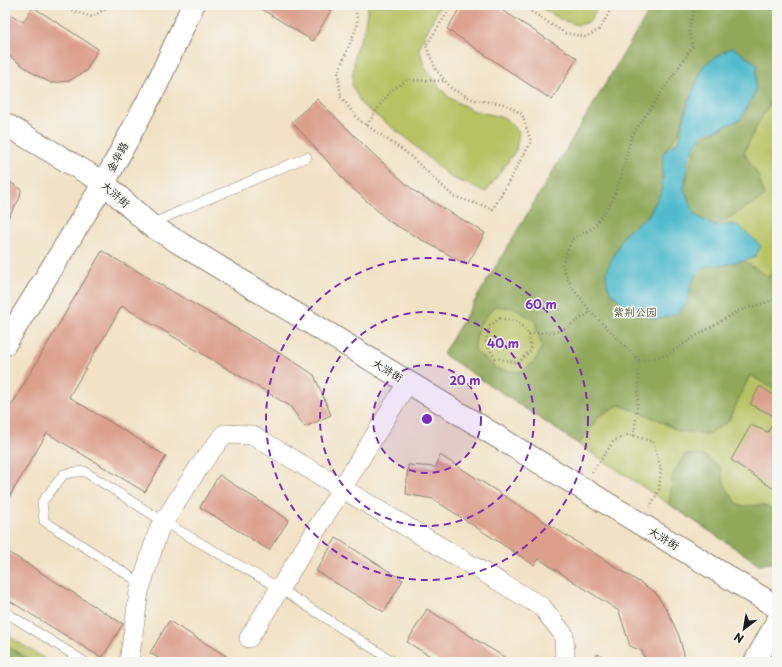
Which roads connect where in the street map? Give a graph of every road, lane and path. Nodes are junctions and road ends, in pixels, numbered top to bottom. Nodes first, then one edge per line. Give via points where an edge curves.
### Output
1 (61, 5) edge
2 (111, 5) edge
3 (193, 5) edge
4 (355, 5) edge
5 (452, 5) edge
6 (521, 5) edge
7 (613, 5) edge
8 (695, 5) edge
9 (773, 5) edge
10 (777, 9) edge
11 (446, 81) junction
12 (5, 124) edge
13 (367, 125) junction
14 (307, 157) dead end
15 (104, 183) junction
16 (150, 224) junction
17 (777, 299) edge
18 (591, 312) junction
19 (529, 334) junction
20 (5, 344) edge
21 (639, 360) junction
22 (408, 382) junction
23 (634, 436) junction
24 (581, 487) junction
25 (342, 488) junction
26 (164, 522) junction
27 (641, 524) junction
28 (142, 584) junction
29 (280, 588) junction
30 (777, 607) edge
31 (5, 612) edge
32 (777, 622) edge
33 (248, 638) dead end
34 (5, 653) edge
35 (20, 662) edge
36 (85, 662) edge
37 (129, 662) edge
38 (394, 662) edge
39 (565, 662) edge
40 (755, 662) edge

1 - 2 path via 92,17
3 - 15 street, 金华路 via 157,84
4 - 13 path via 358,24 338,73 341,98 359,120
5 - 11 path via 426,46 436,70
6 - 7 path via 565,33 586,38 600,29
8 - 18 path via 689,30 693,46 631,137 612,201 593,228 572,239 562,265 571,286
9 - 10 path
11 - 13 path via 408,80 392,90
11 - 13 path via 452,89 474,100 505,104 522,114 531,142 493,209 453,196 407,153
12 - 15 street, 大浒街
14 - 16 lane
15 - 16 street, 大浒街
15 - 20 street, 金华路
16 - 22 street, 大浒街
17 - 21 path via 738,311 667,355
18 - 19 path via 562,331
18 - 21 path
19 - 19 path via 518,322 500,318 490,326 485,342 495,358 518,363 530,350
21 - 23 path
22 - 24 street, 大浒街
22 - 25 street
23 - 24 path via 628,434 614,441
23 - 27 path via 653,442 661,468 659,490
24 - 27 street, 大浒街
25 - 26 street via 252,435 224,434 199,467
25 - 29 street
25 - 39 street via 542,607 564,635
26 - 28 street via 159,530
26 - 28 lane via 84,471 64,474 42,502 44,521
26 - 29 lane
27 - 30 street, 大浒街
28 - 37 street
29 - 33 street
29 - 38 lane
31 - 36 lane
32 - 40 street
34 - 35 path

